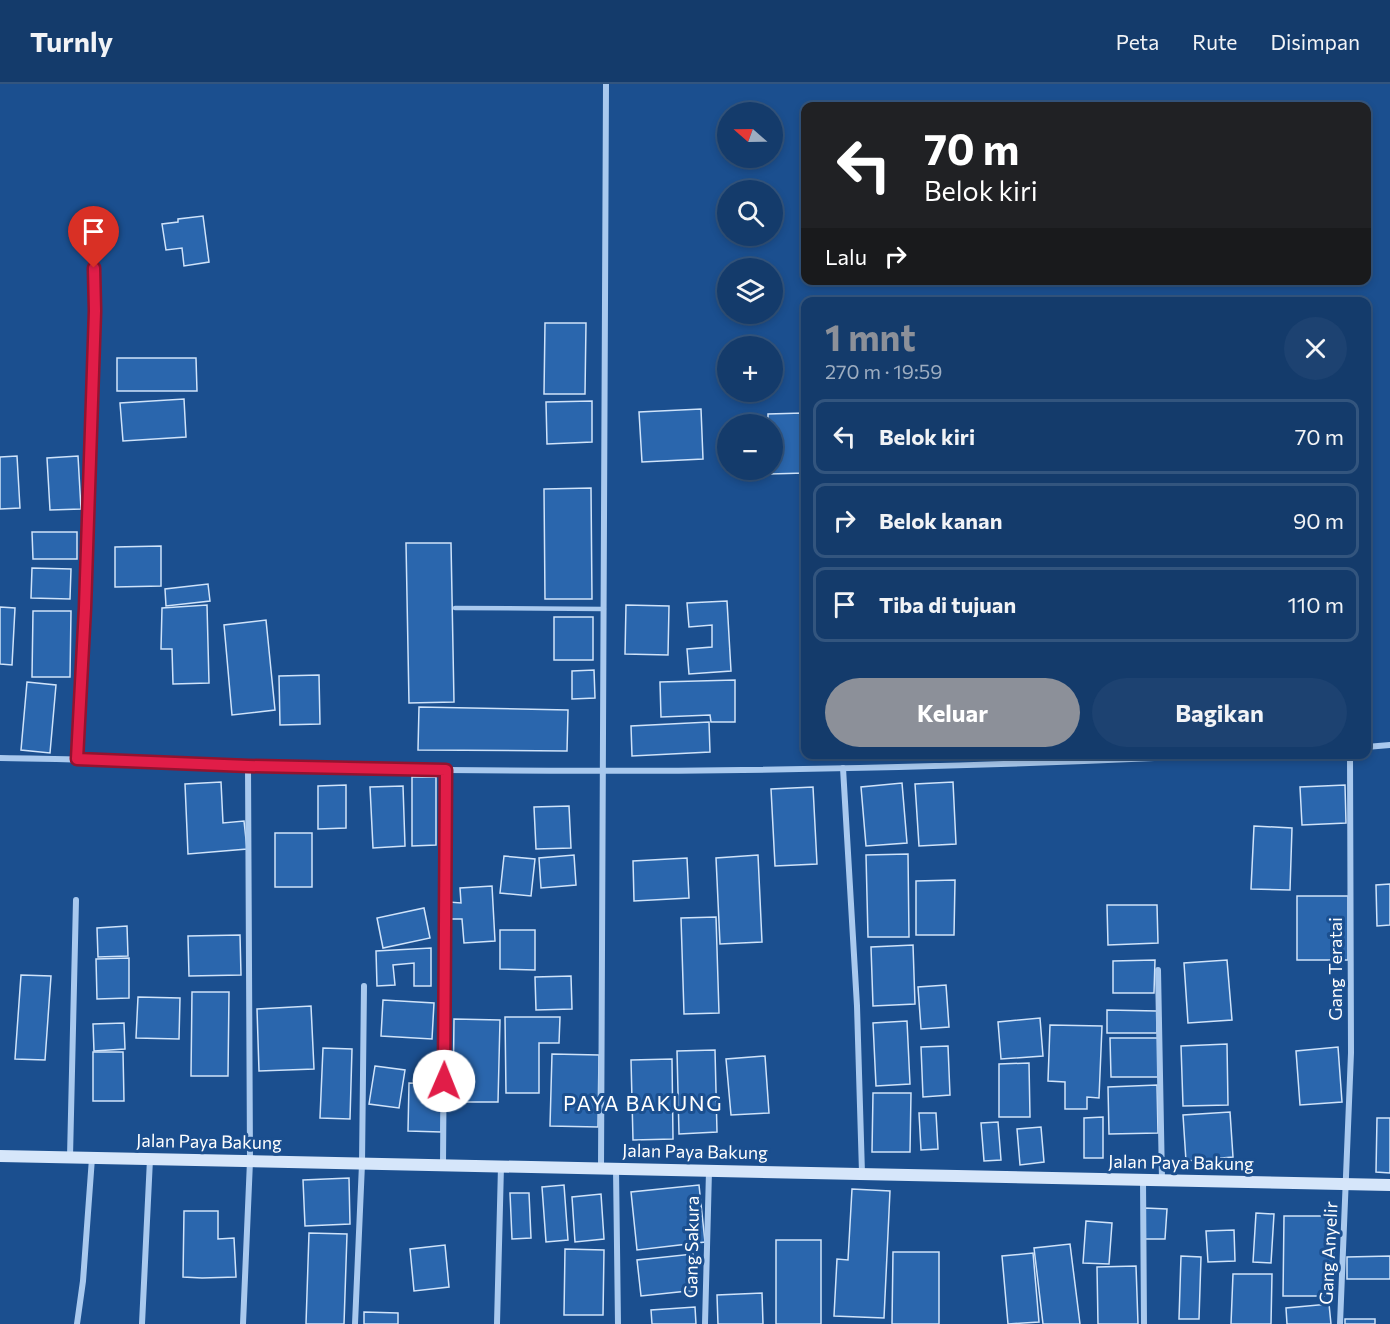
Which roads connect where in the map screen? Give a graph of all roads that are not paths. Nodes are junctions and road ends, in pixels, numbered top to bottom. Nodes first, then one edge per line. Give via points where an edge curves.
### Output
1 (606, 84) edge
2 (94, 246) dead end
3 (455, 608) dead end
4 (604, 609) junction
5 (1390, 745) edge
6 (1371, 747) edge
7 (0, 758) edge
8 (77, 759) junction
9 (1094, 759) edge
10 (1350, 759) edge
11 (248, 766) junction
12 (843, 768) junction
13 (446, 770) junction
14 (604, 770) junction
15 (76, 900) dead end
16 (1158, 970) dead end
17 (364, 986) dead end
18 (0, 1156) edge
19 (70, 1158) junction
20 (92, 1158) junction
21 (150, 1159) junction
22 (250, 1161) junction
23 (362, 1164) junction
24 (443, 1165) junction
25 (501, 1166) junction
26 (601, 1169) junction
27 (616, 1169) junction
28 (709, 1170) junction
29 (862, 1174) junction
30 (1143, 1180) junction
31 (1162, 1180) junction
32 (1347, 1184) junction
33 (1390, 1185) edge
34 (77, 1324) edge
35 (142, 1324) edge
36 (243, 1324) edge
37 (355, 1324) edge
38 (497, 1324) edge
39 (618, 1324) edge
40 (705, 1324) edge
41 (1144, 1324) edge
42 (1340, 1324) edge

1 - 4 street
2 - 8 street via 95,311
3 - 4 lane
4 - 14 street
5 - 6 street
7 - 8 street
8 - 11 street
9 - 12 street
10 - 32 street, Gang Teratai via 1351,1053
11 - 13 street
11 - 22 street
12 - 14 street
12 - 29 street
13 - 14 street
13 - 24 street
14 - 26 street
15 - 19 street
16 - 31 street
17 - 23 street
18 - 19 main road, Jalan Paya Bakung
19 - 20 main road, Jalan Paya Bakung
20 - 21 main road, Jalan Paya Bakung
20 - 34 street
21 - 22 main road, Jalan Paya Bakung
21 - 35 street
22 - 23 main road, Jalan Paya Bakung
22 - 36 street
23 - 24 main road, Jalan Paya Bakung
23 - 37 street
24 - 25 main road, Jalan Paya Bakung
25 - 26 main road, Jalan Paya Bakung
25 - 38 street
26 - 27 main road, Jalan Paya Bakung
27 - 28 main road, Jalan Paya Bakung
27 - 39 street
28 - 29 main road, Jalan Paya Bakung
28 - 40 street, Gang Sakura
29 - 30 main road, Jalan Paya Bakung
30 - 31 main road, Jalan Paya Bakung
30 - 41 street
31 - 32 main road, Jalan Paya Bakung
32 - 33 main road, Jalan Paya Bakung
32 - 42 street, Gang Anyelir

